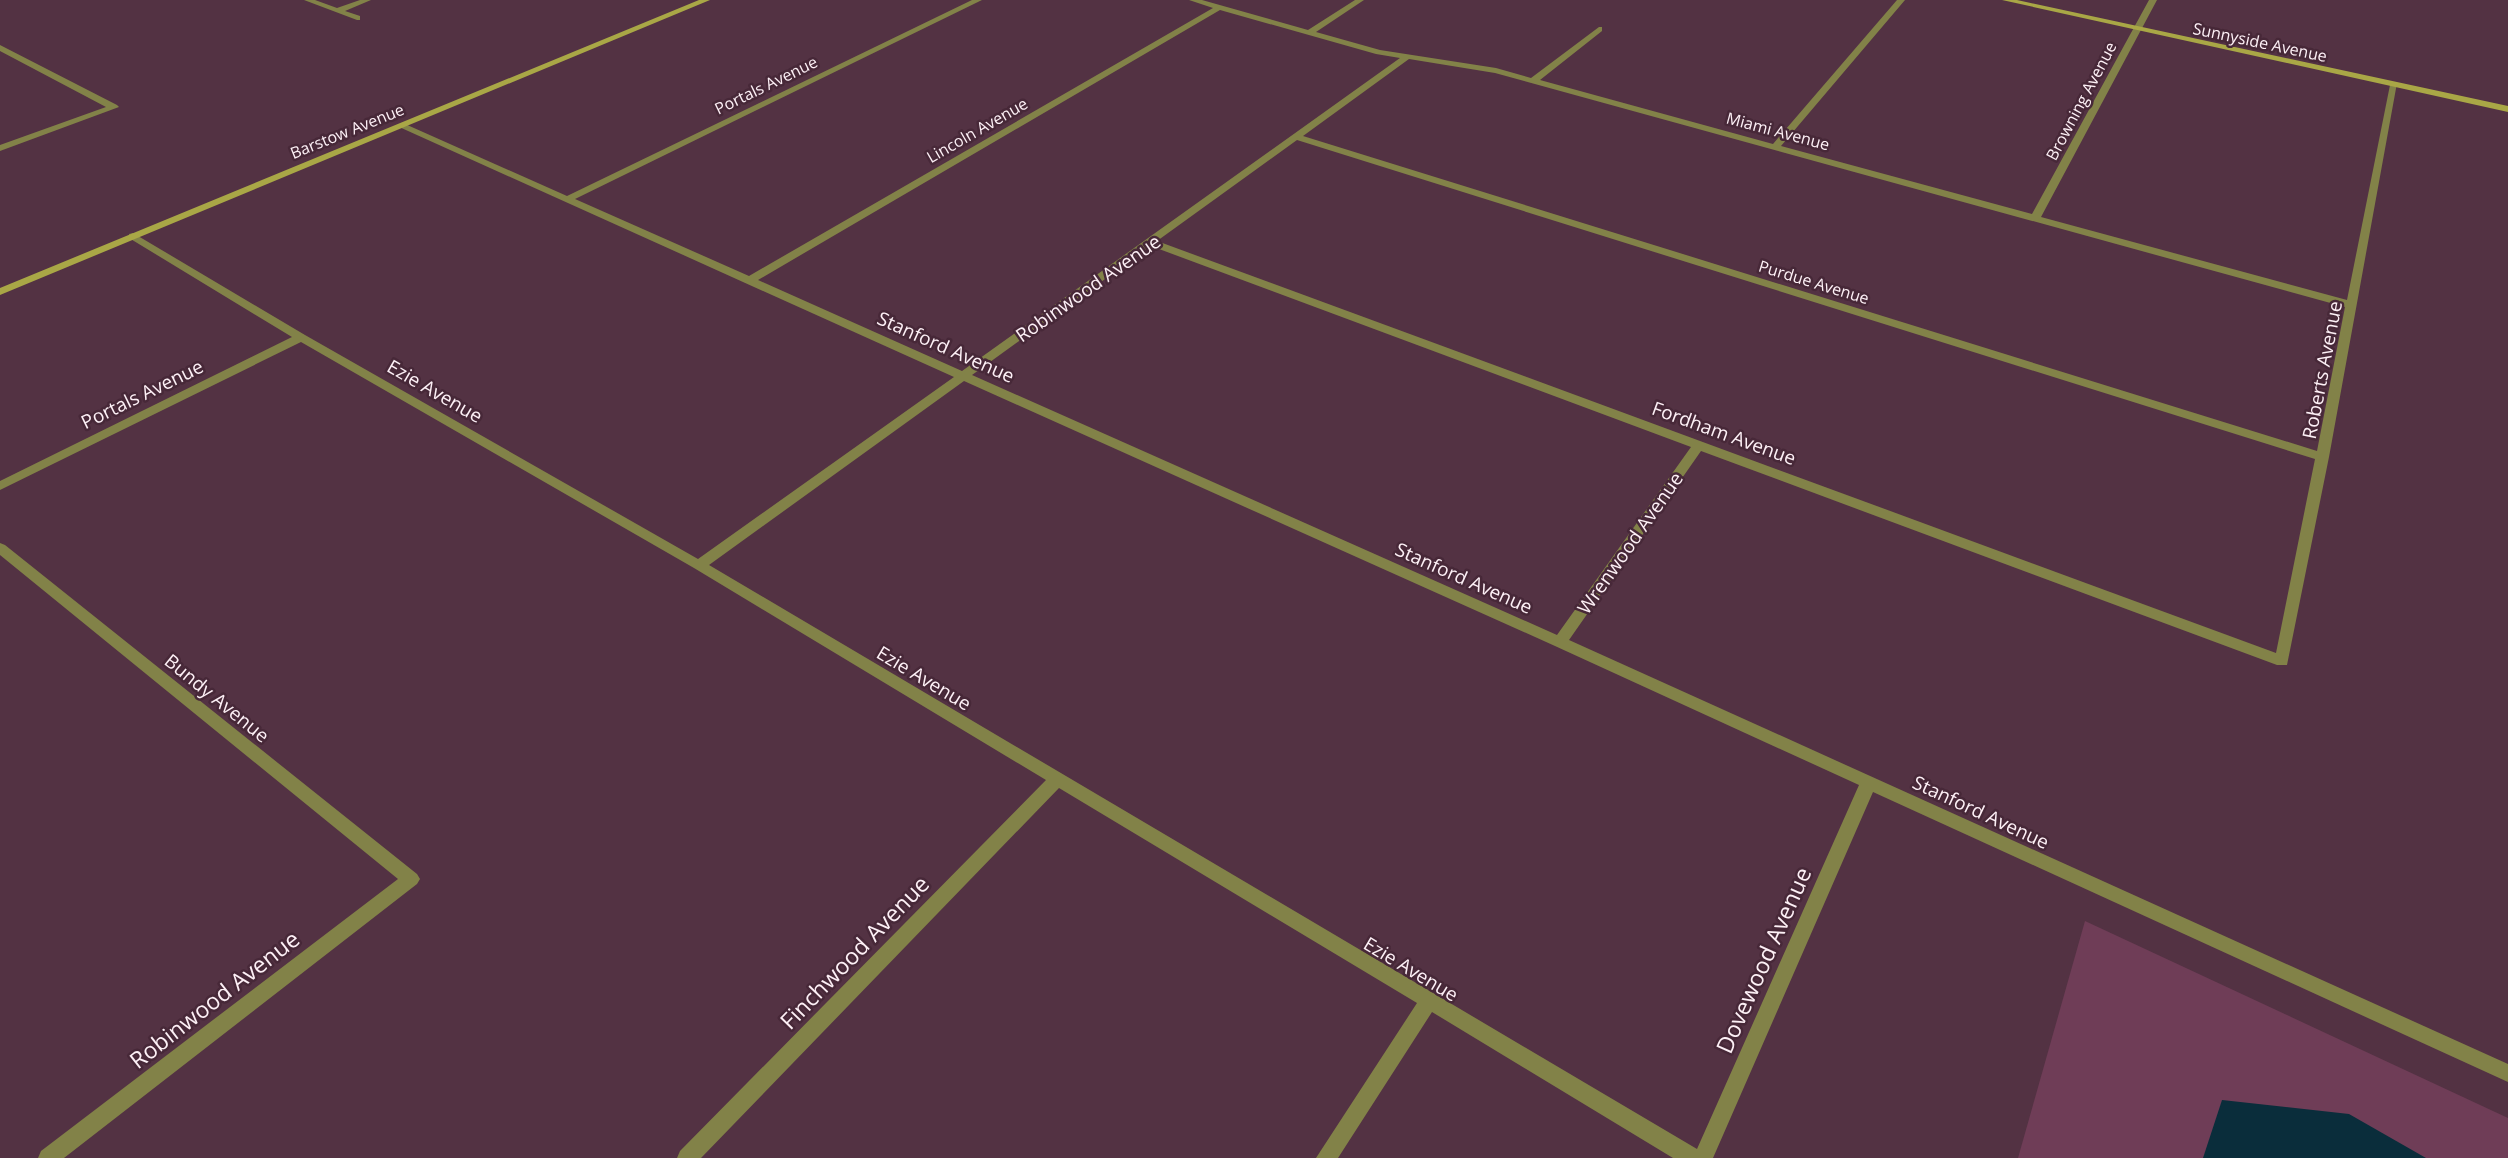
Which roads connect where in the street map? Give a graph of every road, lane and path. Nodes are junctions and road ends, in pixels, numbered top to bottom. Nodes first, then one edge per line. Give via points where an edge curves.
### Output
1 (308, 0) edge
2 (367, 0) edge
3 (978, 0) edge
4 (1193, 0) edge
5 (1360, 0) edge
6 (1901, 0) edge
7 (2006, 0) edge
8 (2153, 0) edge
9 (700, 1) edge
10 (1220, 7) junction
11 (337, 11) junction
12 (357, 18) dead end
13 (1599, 29) dead end
14 (2138, 30) junction
15 (1310, 32) junction
16 (1, 50) edge
17 (1406, 58) junction
18 (1533, 81) junction
19 (2394, 85) junction
20 (2508, 109) edge
21 (401, 126) junction
22 (1296, 136) junction
23 (1775, 146) junction
24 (0, 148) edge
25 (568, 199) junction
26 (2036, 217) junction
27 (133, 236) junction
28 (1152, 243) junction
29 (750, 280) junction
30 (0, 292) edge
31 (2352, 305) junction
32 (301, 337) junction
33 (963, 376) junction
34 (1699, 444) junction
35 (2323, 457) junction
36 (0, 486) edge
37 (0, 548) edge
38 (699, 565) junction
39 (1560, 642) junction
40 (2282, 661) joint
41 (1056, 780) junction
42 (1869, 782) junction
43 (411, 879) joint
44 (1428, 1002) junction
45 (2508, 1073) edge
46 (48, 1158) edge
47 (688, 1158) edge
48 (1326, 1158) edge
49 (1692, 1158) edge
50 (1703, 1158) edge

1 - 11 street
2 - 11 street
3 - 25 street, Portals Avenue
4 - 10 street, Miami Avenue
5 - 15 street
6 - 23 street
7 - 14 main road, Sunnyside Avenue
8 - 14 street, Browning Avenue
9 - 21 main road, Barstow Avenue
10 - 15 street, Miami Avenue
10 - 29 street, Lincoln Avenue
11 - 12 street
13 - 18 street
14 - 19 main road, Sunnyside Avenue
14 - 26 street, Browning Avenue
15 - 17 street, Miami Avenue
16 - 24 street via 114,107
17 - 18 street, Miami Avenue
17 - 22 street, Robinwood Avenue
18 - 23 street, Miami Avenue
19 - 20 main road, Sunnyside Avenue
19 - 31 street, Roberts Avenue
21 - 25 street, Stanford Avenue
21 - 27 main road, Barstow Avenue
22 - 28 street, Robinwood Avenue
22 - 35 street, Purdue Avenue
23 - 26 street, Miami Avenue
25 - 29 street, Stanford Avenue
26 - 31 street, Miami Avenue
27 - 30 main road, Barstow Avenue
27 - 32 street, Ezie Avenue
28 - 33 street, Robinwood Avenue
28 - 34 street, Fordham Avenue
29 - 33 street, Stanford Avenue
31 - 35 street, Roberts Avenue
32 - 36 street, Portals Avenue
32 - 38 street, Ezie Avenue
33 - 38 street, Robinwood Avenue
33 - 39 street, Stanford Avenue
34 - 39 street, Wrenwood Avenue
34 - 40 street, Fordham Avenue
35 - 40 street, Roberts Avenue
37 - 43 street, Bundy Avenue
38 - 41 street, Ezie Avenue
39 - 42 street, Stanford Avenue
41 - 44 street, Ezie Avenue
41 - 47 street, Finchwood Avenue
42 - 45 street, Stanford Avenue
42 - 50 street, Dovewood Avenue
43 - 46 street, Robinwood Avenue
44 - 48 street
44 - 49 street, Ezie Avenue

